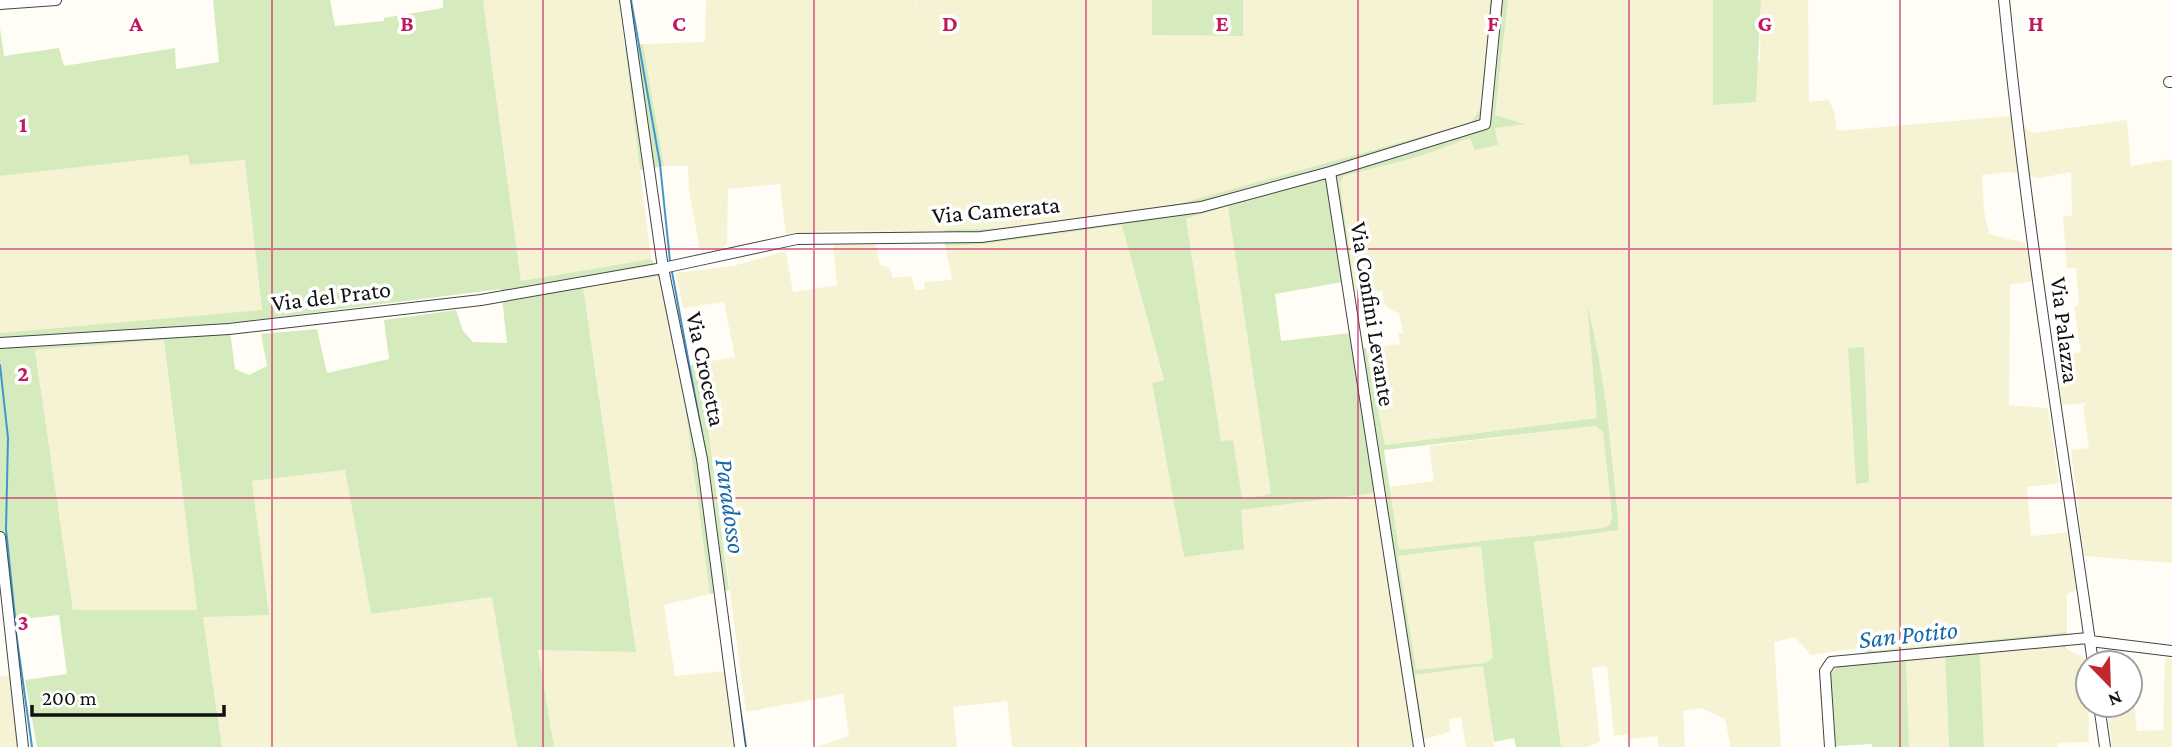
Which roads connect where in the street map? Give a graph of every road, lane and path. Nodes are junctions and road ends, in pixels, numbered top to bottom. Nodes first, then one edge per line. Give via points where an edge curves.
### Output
1 (56, 0) edge
2 (625, 0) edge
3 (1497, 0) edge
4 (2004, 0) edge
5 (0, 4) edge
6 (1330, 172) junction
7 (663, 268) junction
8 (0, 343) edge
9 (0, 537) edge
10 (2089, 640) junction
11 (2091, 649) edge
12 (2172, 651) edge
13 (2101, 719) edge
14 (23, 747) edge
15 (740, 747) edge
16 (1419, 747) edge
17 (1830, 747) edge
18 (2105, 747) edge

1 - 5 street
2 - 7 street, Via Crocetta
3 - 6 street via 1485,124
4 - 10 street, Via Palazza via 2051,388 2077,533
6 - 7 street, Via Camerata via 1200,207 981,237 797,239
6 - 16 street, Via Confini Levante
7 - 8 street, Via del Prato via 481,300 242,327
7 - 15 street, Via Crocetta via 701,448
9 - 14 street
10 - 11 street, Via Palazza
10 - 12 street
10 - 17 street via 1831,662 1825,671
13 - 18 street

